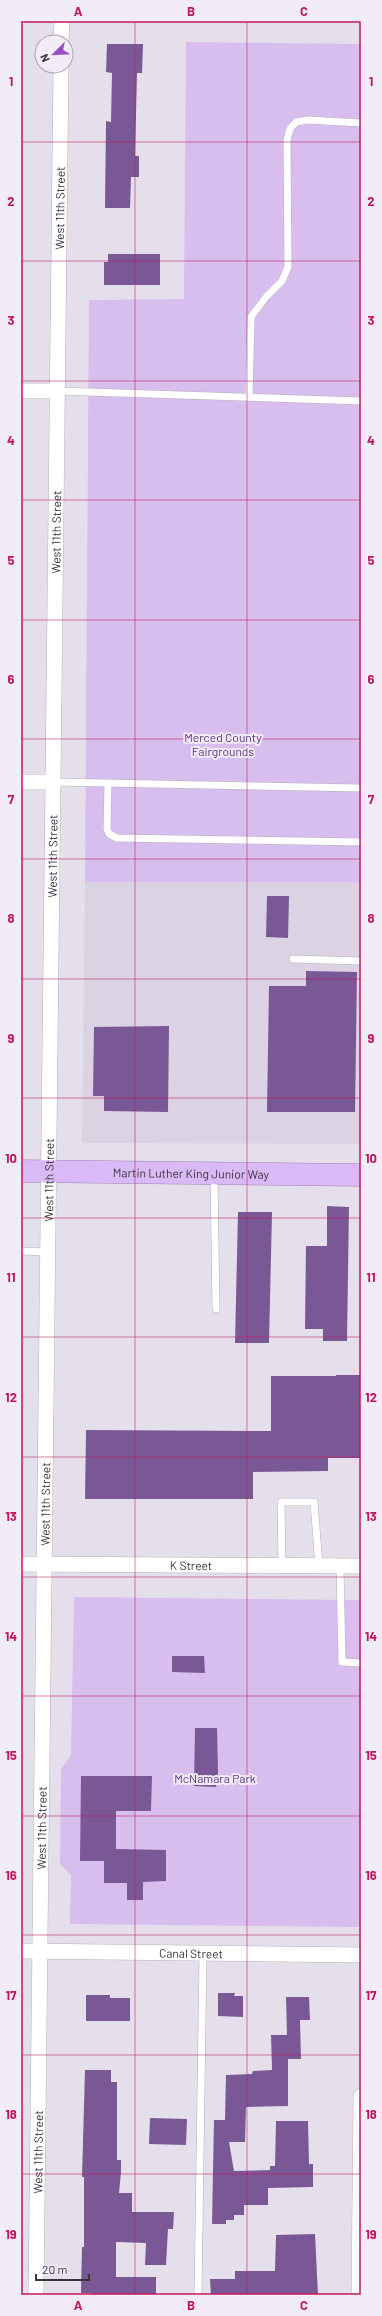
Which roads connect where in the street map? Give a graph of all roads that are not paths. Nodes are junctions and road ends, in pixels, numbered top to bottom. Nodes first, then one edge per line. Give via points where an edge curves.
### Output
1 (62, 21) edge
2 (62, 34) edge
3 (61, 74) edge
4 (361, 123) edge
5 (21, 391) edge
6 (58, 391) junction
7 (249, 397) junction
8 (361, 401) edge
9 (21, 782) edge
10 (54, 782) junction
11 (108, 784) junction
12 (361, 788) edge
13 (361, 842) edge
14 (293, 959) dead end
15 (361, 960) edge
16 (21, 1171) edge
17 (47, 1171) junction
18 (214, 1173) junction
19 (361, 1175) edge
20 (21, 1251) edge
21 (46, 1252) junction
22 (216, 1309) dead end
23 (21, 1564) edge
24 (43, 1564) junction
25 (282, 1566) junction
26 (319, 1566) junction
27 (340, 1566) junction
28 (361, 1566) edge
29 (361, 1663) edge
30 (21, 1951) edge
31 (41, 1951) junction
32 (204, 1953) junction
33 (361, 1955) edge
34 (361, 2096) edge
35 (36, 2295) edge
36 (198, 2295) edge
37 (359, 2295) edge

1 - 2 street
3 - 6 street, West 11th Street
4 - 7 lane via 308,120 296,122 290,129 287,140 288,268 282,281 251,317
5 - 6 street
6 - 7 lane
6 - 10 street, West 11th Street
7 - 8 lane
9 - 10 street
10 - 11 lane
10 - 17 street, West 11th Street
11 - 12 lane
11 - 13 lane via 107,828 109,834 117,838
14 - 15 lane
16 - 17 highway, Martin Luther King Junior Way
17 - 18 highway, Martin Luther King Junior Way
17 - 21 street, West 11th Street
18 - 19 highway, Martin Luther King Junior Way
18 - 22 lane
20 - 21 lane
21 - 24 street, West 11th Street
23 - 24 street, K Street
24 - 25 street, K Street
24 - 31 street, West 11th Street
25 - 26 street, K Street
25 - 26 lane via 281,1502 314,1502
26 - 27 street, K Street
27 - 28 street, K Street
27 - 29 lane via 342,1662
30 - 31 street, Canal Street
31 - 32 street, Canal Street
31 - 35 street, West 11th Street
32 - 33 street, Canal Street
32 - 36 lane
34 - 37 street

